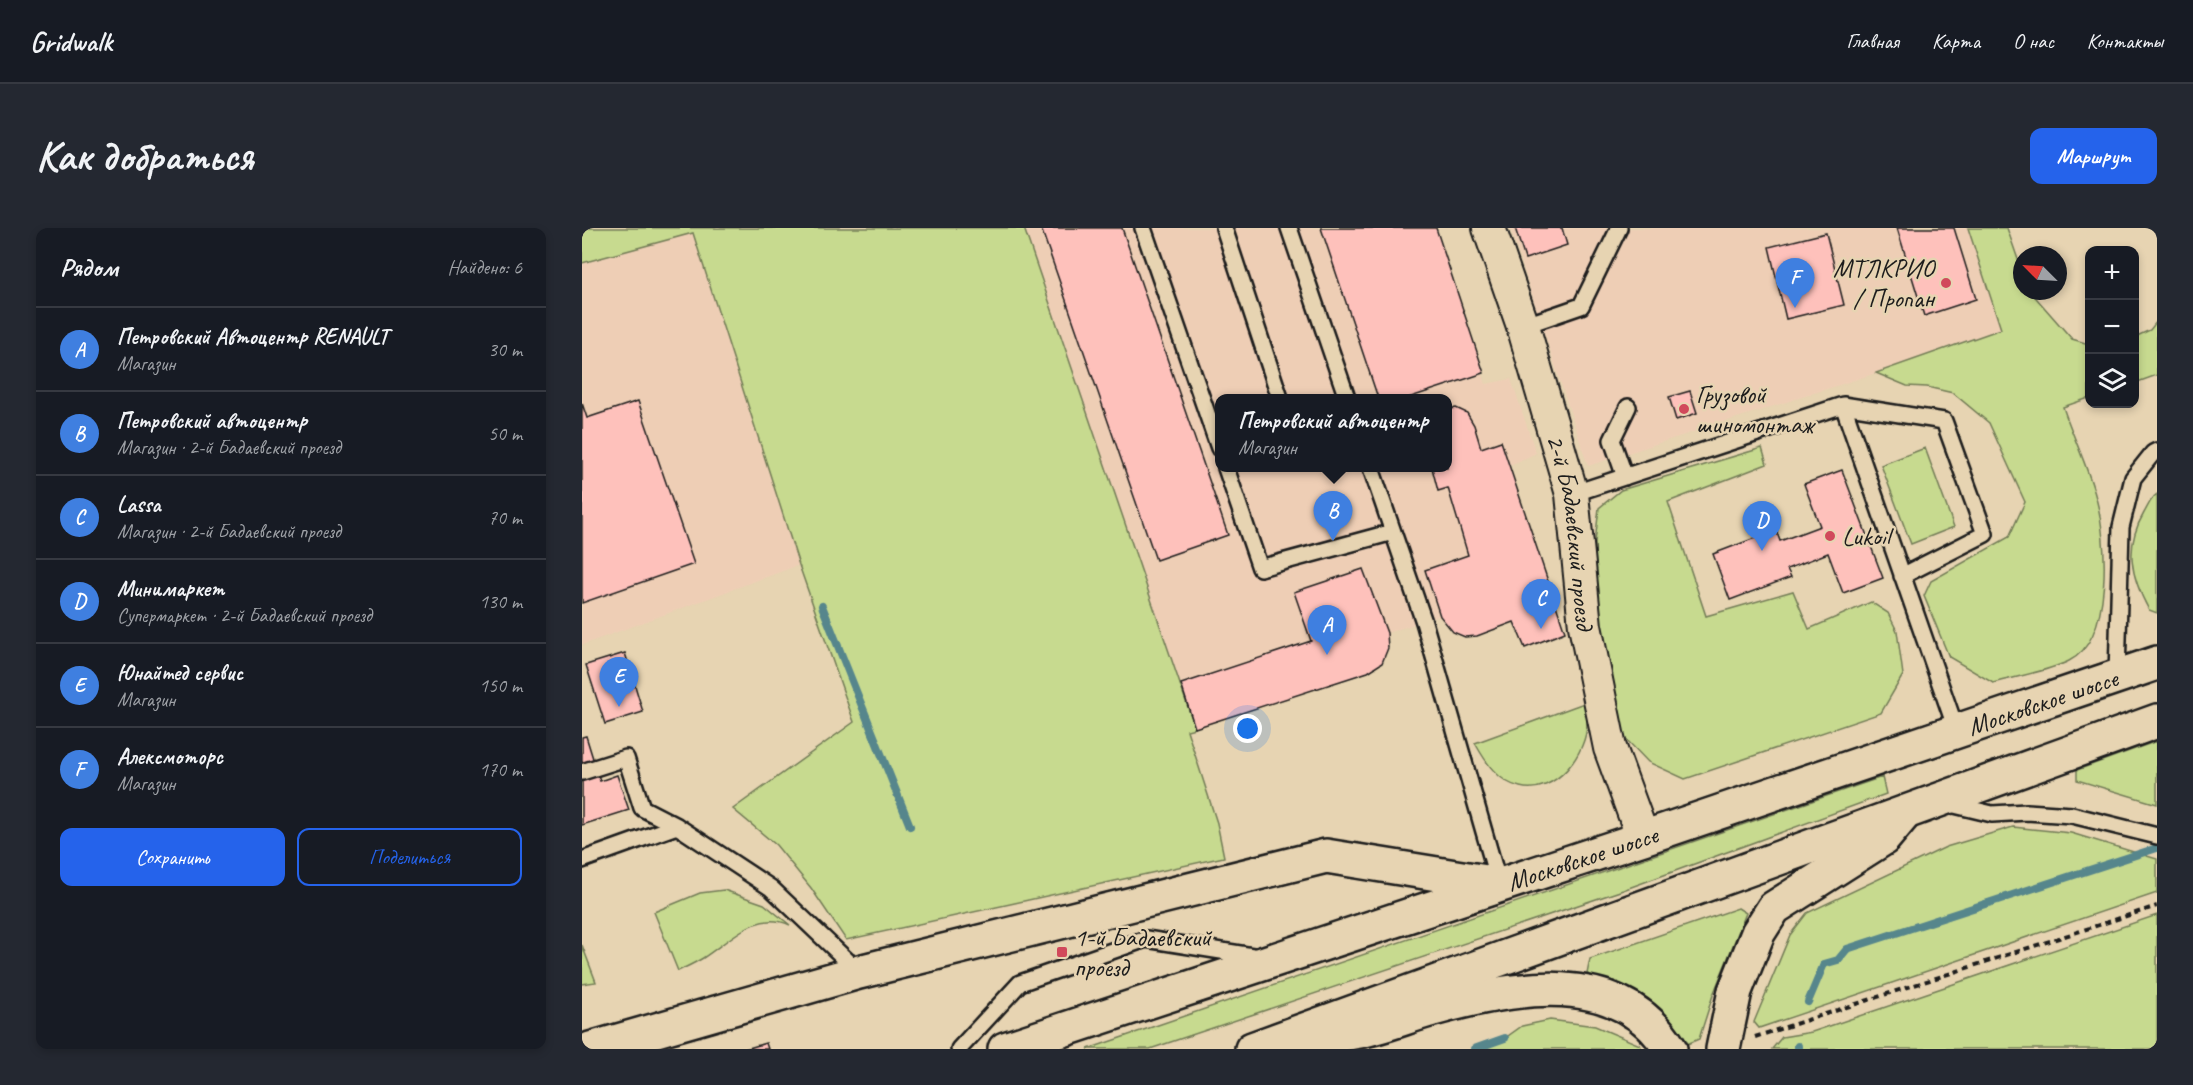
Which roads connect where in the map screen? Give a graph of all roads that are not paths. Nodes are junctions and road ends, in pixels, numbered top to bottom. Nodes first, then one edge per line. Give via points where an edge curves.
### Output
1 (1143, 228) edge
2 (1224, 228) edge
3 (1289, 228) edge
4 (1489, 228) edge
5 (1619, 228) edge
6 (1522, 326) junction
7 (1278, 394) edge
8 (1345, 394) edge
9 (1843, 405) junction
10 (1628, 407) dead end
11 (1215, 436) edge
12 (2157, 451) edge
13 (1231, 472) edge
14 (1372, 472) edge
15 (1625, 477) junction
16 (1572, 494) junction
17 (1393, 532) junction
18 (1902, 576) junction
19 (2157, 663) edge
20 (2117, 676) junction
21 (2157, 721) edge
22 (1957, 732) junction
23 (582, 772) edge
24 (1938, 801) junction
25 (1905, 813) junction
26 (677, 826) junction
27 (2157, 836) edge
28 (1643, 838) junction
29 (582, 860) edge
30 (1500, 884) junction
31 (1277, 960) junction
32 (859, 972) junction
33 (1266, 1045) edge
34 (1723, 1048) edge
35 (590, 1049) edge
36 (959, 1049) edge
37 (1005, 1049) edge
38 (1670, 1049) edge

1 - 11 lane
2 - 7 lane
3 - 8 lane
4 - 6 street, 2-й Бадаевский проезд
5 - 6 lane via 1581,306
6 - 16 street, 2-й Бадаевский проезд
9 - 15 lane
9 - 18 lane
9 - 18 lane via 1944,421 1985,534
10 - 15 lane via 1612,440
12 - 20 lane via 2133,478 2121,527
13 - 17 lane via 1260,568
14 - 17 lane
15 - 16 lane
16 - 28 street, 2-й Бадаевский проезд via 1587,637 1611,748
17 - 30 lane via 1444,689
18 - 22 lane
19 - 20 main road, Московское шоссе
20 - 22 main road, Московское шоссе
21 - 24 main road
22 - 28 main road, Московское шоссе
23 - 26 lane via 626,758 642,808
24 - 25 main road
24 - 27 lane via 1992,814 2072,815
25 - 33 main road
25 - 34 main road via 1884,838 1774,908 1758,933 1735,991
26 - 29 lane
26 - 32 lane via 771,888
28 - 30 main road, Московское шоссе
30 - 31 main road, Московское шоссе
30 - 32 main road via 1326,856
31 - 36 lane via 1146,939 1020,983
31 - 37 main road, Московское шоссе
32 - 35 main road
33 - 38 main road via 1355,1032 1502,993 1567,988 1607,996 1630,1007 1648,1021

